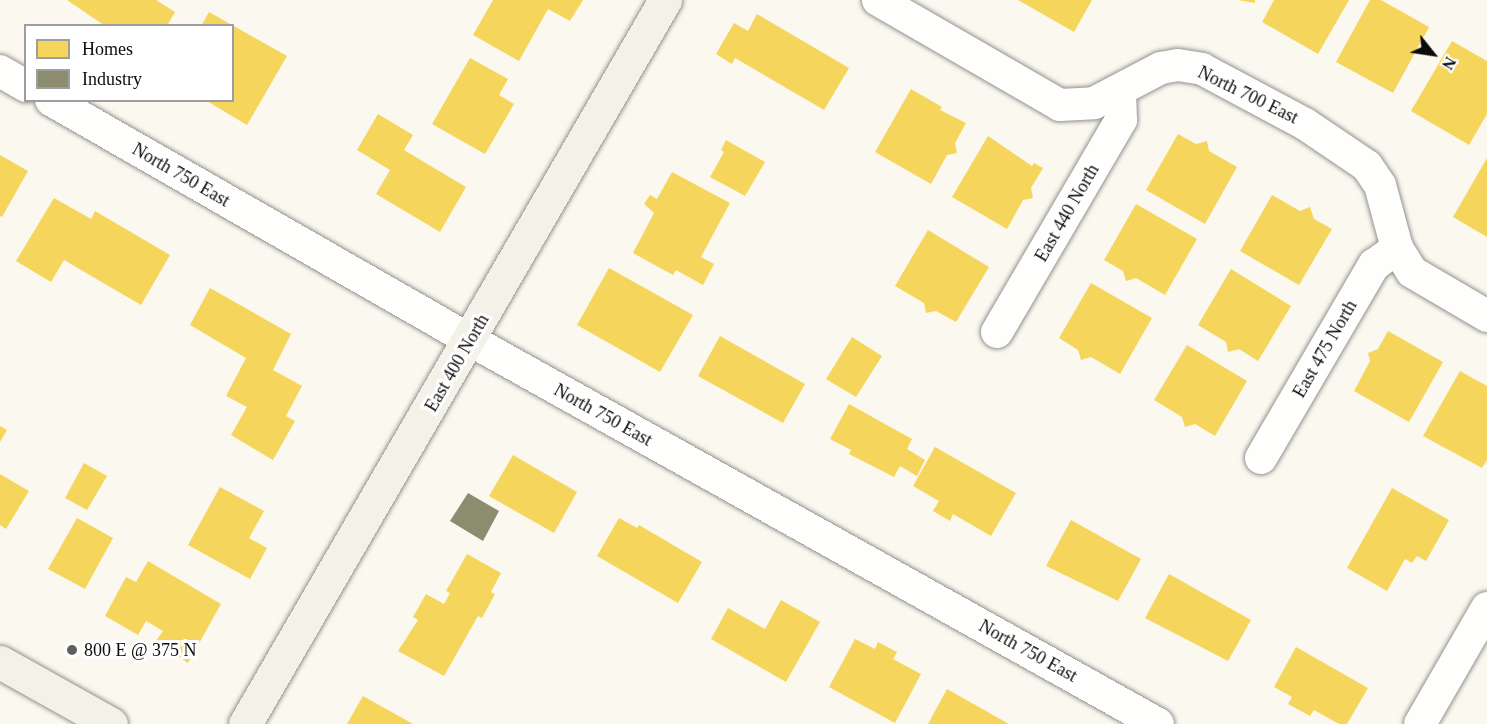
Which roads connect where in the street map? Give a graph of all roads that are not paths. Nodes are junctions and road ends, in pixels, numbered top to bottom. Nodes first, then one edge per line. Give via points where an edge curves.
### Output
1 (665, 0) edge
2 (878, 0) edge
3 (0, 71) edge
4 (24, 85) edge
5 (1120, 90) junction
6 (54, 102) edge
7 (1397, 248) junction
8 (1487, 316) edge
9 (997, 332) dead end
10 (470, 340) junction
11 (1262, 458) dead end
12 (1487, 608) edge
13 (0, 662) edge
14 (111, 724) edge
15 (245, 724) edge
16 (1158, 724) edge
17 (1420, 724) edge

1 - 10 main road, East 400 North
2 - 5 street, North 700 East via 1060,105 1094,104
3 - 4 street
5 - 7 street, North 700 East via 1161,68 1178,65 1202,69 1305,124 1367,166 1380,185
5 - 9 street, East 440 North via 1121,120
6 - 10 street, North 750 East
7 - 8 street, North 700 East via 1412,272
7 - 11 street, East 475 North via 1374,265
10 - 15 main road, East 400 North
10 - 16 street, North 750 East
12 - 17 street
13 - 14 main road

